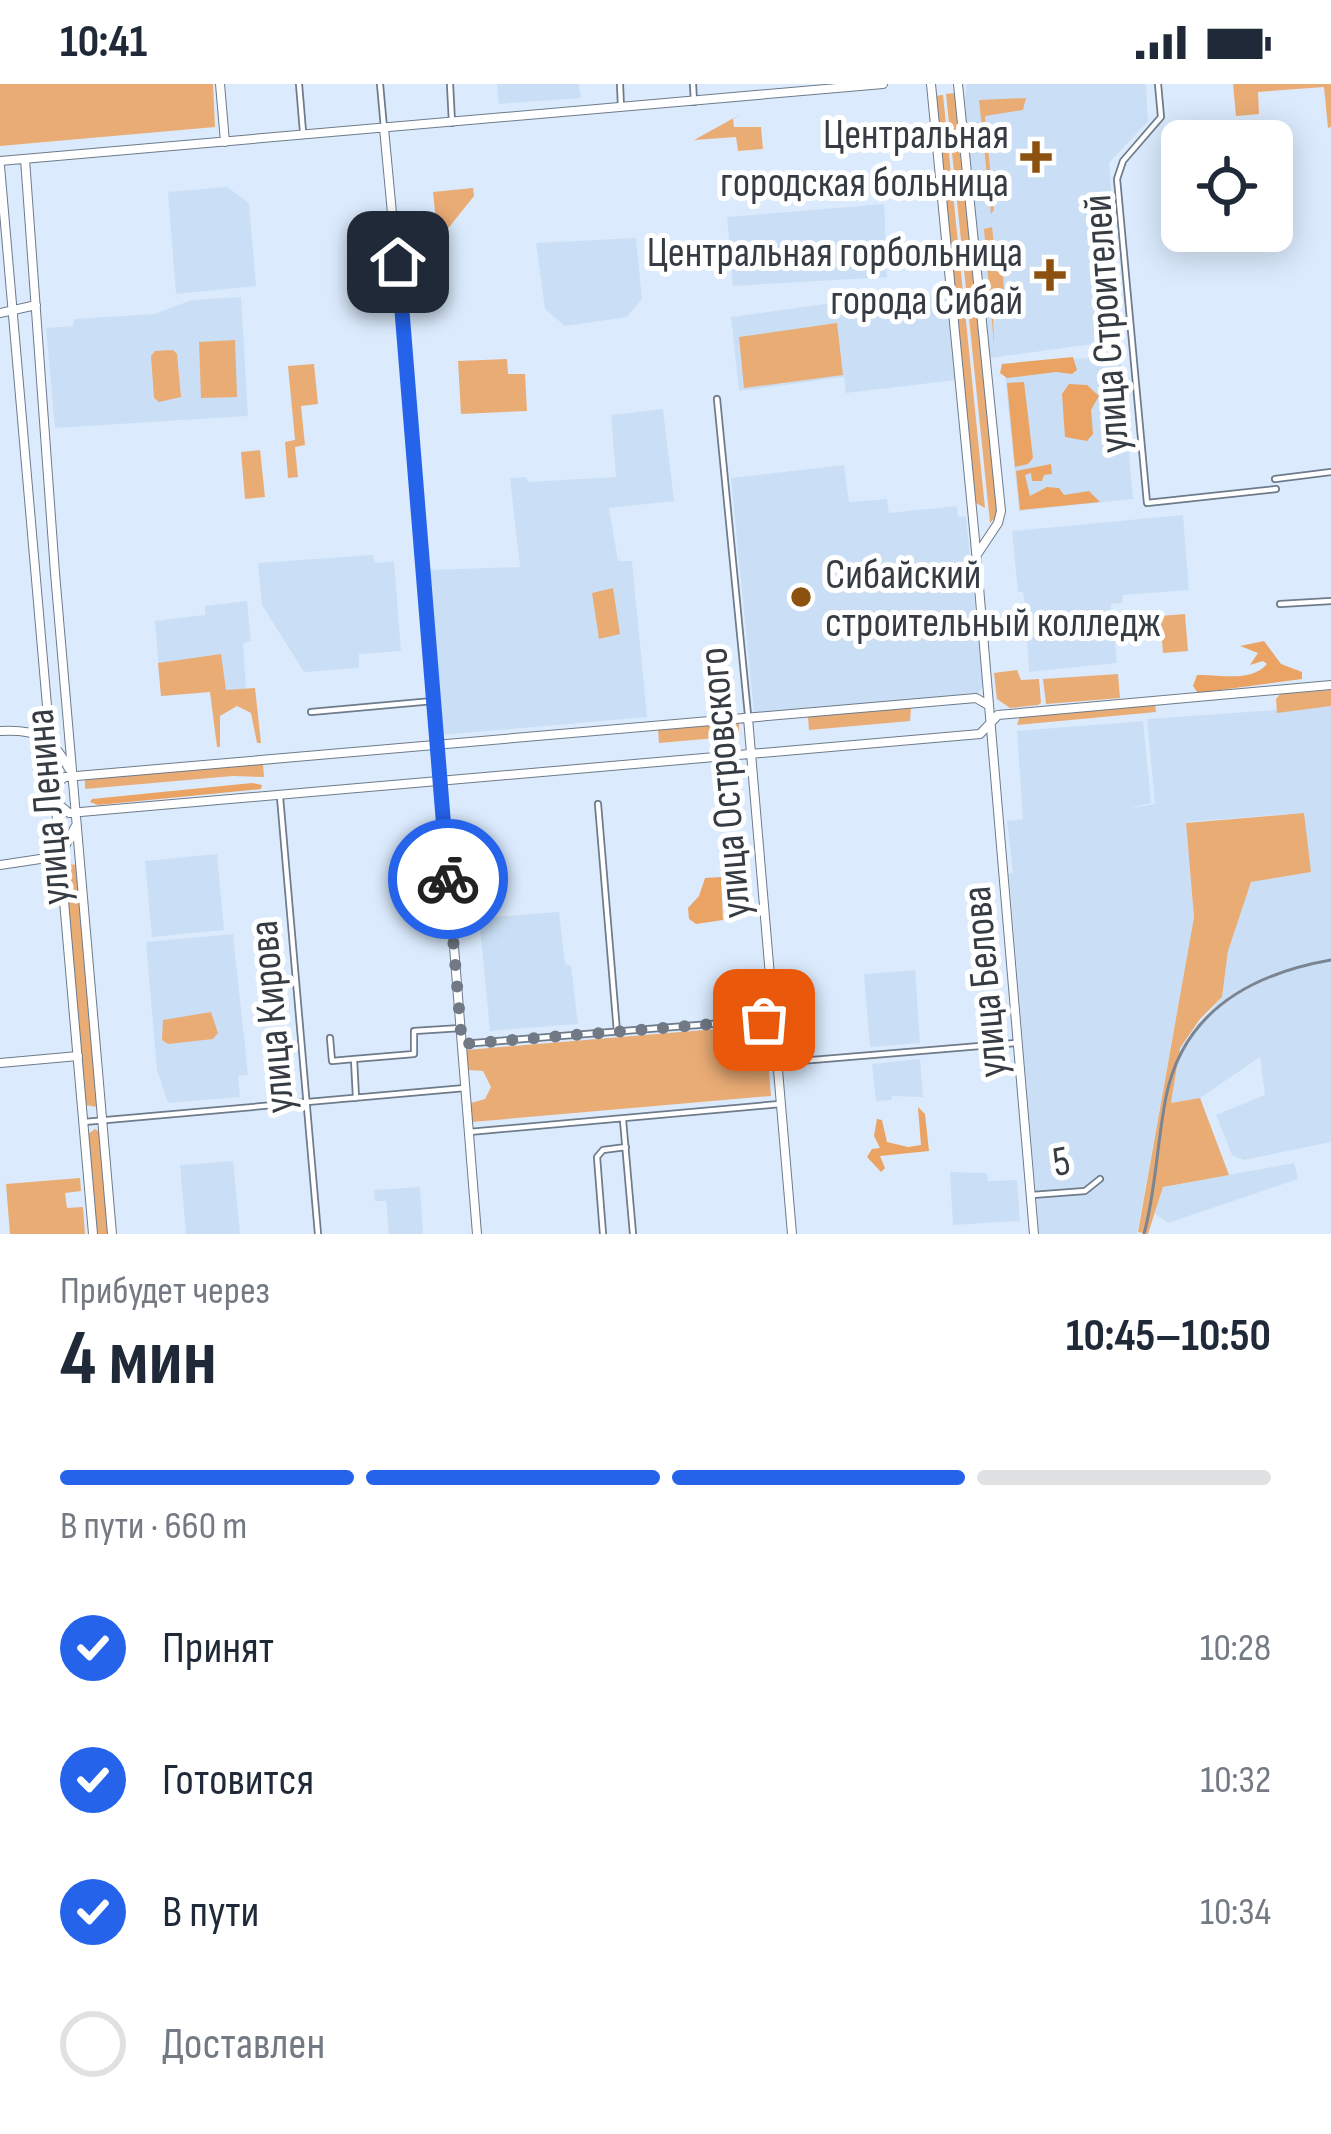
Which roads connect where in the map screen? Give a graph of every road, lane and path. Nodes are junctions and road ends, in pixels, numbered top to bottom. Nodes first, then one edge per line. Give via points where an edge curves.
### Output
1 (220, 84) edge
2 (299, 84) edge
3 (380, 84) edge
4 (450, 84) edge
5 (620, 84) edge
6 (693, 84) edge
7 (883, 84) edge
8 (932, 84) edge
9 (958, 84) edge
10 (1158, 84) edge
11 (860, 85) edge
12 (831, 87) edge
13 (764, 90) edge
14 (694, 102) junction
15 (621, 107) junction
16 (452, 123) junction
17 (384, 128) junction
18 (303, 135) junction
19 (225, 142) junction
20 (25, 159) junction
21 (0, 164) edge
22 (36, 305) junction
23 (13, 312) junction
24 (0, 314) edge
25 (717, 399) dead end
26 (1331, 472) edge
27 (1275, 479) dead end
28 (1276, 489) dead end
29 (978, 527) junction
30 (994, 528) junction
31 (977, 557) junction
32 (1331, 601) edge
33 (1280, 604) dead end
34 (1331, 685) edge
35 (988, 688) junction
36 (976, 698) junction
37 (434, 701) junction
38 (988, 706) junction
39 (311, 712) dead end
40 (998, 715) junction
41 (748, 718) junction
42 (990, 725) junction
43 (69, 729) junction
44 (0, 731) edge
45 (50, 734) junction
46 (980, 734) junction
47 (991, 738) junction
48 (437, 745) junction
49 (750, 754) junction
50 (73, 776) junction
51 (440, 781) junction
52 (54, 786) junction
53 (280, 794) junction
54 (56, 802) junction
55 (598, 804) dead end
56 (76, 812) junction
57 (61, 859) junction
58 (80, 860) junction
59 (0, 865) edge
60 (772, 1019) junction
61 (460, 1028) junction
62 (617, 1032) junction
63 (329, 1039) dead end
64 (1019, 1043) junction
65 (462, 1044) junction
66 (78, 1056) junction
67 (354, 1059) junction
68 (0, 1063) edge
69 (776, 1063) junction
70 (465, 1088) junction
71 (356, 1098) junction
72 (308, 1102) junction
73 (780, 1104) junction
74 (623, 1118) junction
75 (103, 1120) junction
76 (84, 1121) junction
77 (469, 1132) junction
78 (626, 1147) junction
79 (1100, 1179) dead end
80 (1031, 1195) junction
81 (93, 1234) edge
82 (112, 1234) edge
83 (318, 1234) edge
84 (477, 1234) edge
85 (603, 1234) edge
86 (633, 1234) edge
87 (792, 1234) edge
88 (1034, 1234) edge

1 - 19 main road
2 - 18 street
3 - 17 street
4 - 16 street
5 - 15 street
6 - 14 street
7 - 11 main road
8 - 29 main road
9 - 30 main road via 999,488
10 - 28 street, улица Строителей via 1161,117 1117,178 1147,503
11 - 12 main road
12 - 13 main road
13 - 14 main road
14 - 15 main road
15 - 16 main road
16 - 17 main road
17 - 18 main road
17 - 37 main road
18 - 19 main road
19 - 20 main road
20 - 21 main road
20 - 22 main road, улица Ленина
21 - 23 main road, улица Ленина
22 - 23 main road
22 - 43 main road, улица Ленина
23 - 24 main road
23 - 45 main road, улица Ленина
25 - 41 street, улица Островского
26 - 27 street
29 - 30 main road
29 - 31 main road
30 - 31 main road
31 - 35 main road
32 - 33 street
34 - 40 main road
35 - 36 main road
35 - 38 main road
36 - 38 main road
36 - 41 main road
37 - 39 street
37 - 48 main road
38 - 40 main road
38 - 42 main road, улица Белова
40 - 42 main road
41 - 48 main road
41 - 49 main road, улица Островского
42 - 46 main road
42 - 47 main road, улица Белова
43 - 45 main road
43 - 50 main road, улица Ленина
44 - 45 main road
45 - 50 main road
45 - 52 main road, улица Ленина
46 - 47 main road
46 - 49 main road
47 - 64 main road, улица Белова
48 - 50 main road
48 - 51 main road
49 - 51 main road
49 - 60 main road, улица Островского
50 - 52 main road
50 - 56 main road, улица Ленина
51 - 53 main road
51 - 61 main road
52 - 54 main road, улица Ленина
53 - 56 main road
53 - 72 street, улица Кирова
54 - 56 main road
54 - 57 main road, улица Ленина
55 - 62 street
56 - 57 main road
56 - 58 main road, улица Ленина
57 - 58 main road
57 - 59 main road
57 - 66 main road, улица Ленина
58 - 75 main road, улица Ленина
60 - 62 street
60 - 69 main road, улица Островского
61 - 65 main road
61 - 67 street via 414,1031 414,1054
62 - 65 street
63 - 67 street via 332,1061
64 - 69 street
64 - 80 main road, улица Белова
65 - 70 main road
66 - 68 main road
66 - 76 main road, улица Ленина
67 - 71 street
69 - 73 main road, улица Островского
70 - 71 street
70 - 77 main road
71 - 72 street
72 - 75 street
72 - 83 street, улица Кирова
73 - 74 street
73 - 87 main road, улица Островского
74 - 77 street
74 - 78 street
75 - 76 street
75 - 82 main road, улица Ленина
76 - 81 main road, улица Ленина
77 - 84 main road
78 - 85 street via 598,1157
78 - 86 street
79 - 80 street, 5 via 1084,1191
80 - 88 main road, улица Белова

